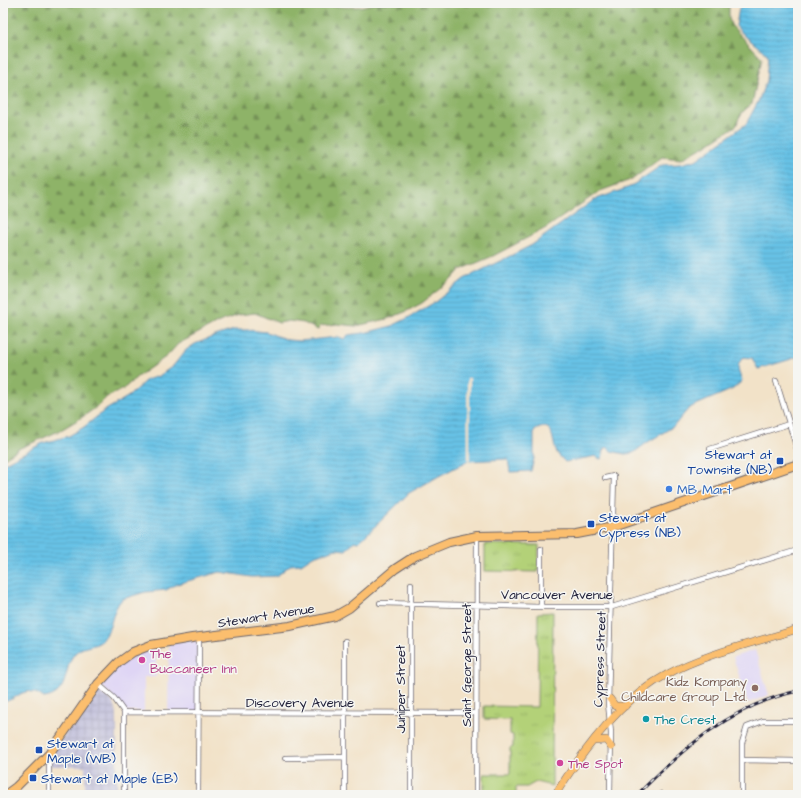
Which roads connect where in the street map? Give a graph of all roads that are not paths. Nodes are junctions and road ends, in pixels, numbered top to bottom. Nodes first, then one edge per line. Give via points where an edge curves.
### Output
1 (776, 381) dead end
2 (789, 424) junction
3 (710, 449) dead end
4 (798, 452) edge
5 (798, 464) edge
6 (605, 478) dead end
7 (613, 527) junction
8 (477, 536) junction
9 (541, 549) dead end
10 (798, 550) edge
11 (411, 584) dead end
12 (380, 604) dead end
13 (411, 604) junction
14 (477, 605) junction
15 (541, 607) junction
16 (612, 607) junction
17 (798, 629) edge
18 (199, 637) junction
19 (346, 641) dead end
20 (98, 684) junction
21 (610, 699) junction
22 (625, 706) junction
23 (124, 712) junction
24 (198, 712) junction
25 (411, 713) junction
26 (476, 713) junction
27 (345, 714) junction
28 (798, 721) edge
29 (610, 723) junction
30 (593, 741) junction
31 (611, 747) junction
32 (49, 754) junction
33 (345, 757) junction
34 (285, 758) dead end
35 (742, 760) junction
36 (798, 761) edge
37 (16, 791) edge
38 (5, 793) edge
39 (49, 795) edge
40 (124, 795) edge
41 (198, 795) edge
42 (345, 795) edge
43 (411, 795) edge
44 (476, 795) edge
45 (555, 795) edge
46 (610, 795) edge
47 (742, 795) edge

1 - 2 street
2 - 3 street
2 - 4 street
5 - 7 highway, Stewart Avenue
6 - 7 street, Cypress Street via 614,476
7 - 8 highway, Stewart Avenue via 577,534
7 - 16 street, Cypress Street
8 - 14 street, Saint George Street
8 - 18 highway, Stewart Avenue via 449,542 414,556 349,608 335,616 290,626
9 - 15 street
10 - 16 street, Vancouver Avenue
11 - 13 street, Juniper Street
12 - 13 street, Vancouver Avenue
13 - 14 street, Vancouver Avenue
13 - 25 street, Juniper Street
14 - 15 street, Vancouver Avenue
14 - 26 street, Saint George Street
15 - 16 street, Vancouver Avenue
16 - 21 street, Cypress Street
17 - 22 main road via 684,665 664,675
18 - 20 highway, Stewart Avenue via 151,645 133,652 119,662
18 - 24 street
19 - 27 street
20 - 23 street via 114,698
20 - 32 highway, Stewart Avenue
21 - 22 main road via 615,706
21 - 29 street, Cypress Street
22 - 29 main road
23 - 24 street, Discovery Avenue
23 - 40 street
24 - 27 street, Discovery Avenue
24 - 41 street
25 - 26 street, Discovery Avenue
25 - 27 street, Discovery Avenue
25 - 43 street, Juniper Street
26 - 44 street, Saint George Street
27 - 33 street
28 - 35 street via 763,721 747,727 742,743
29 - 30 main road
29 - 31 street, Cypress Street
30 - 31 main road via 606,740
30 - 45 main road
31 - 46 street, Cypress Street
32 - 37 highway, Stewart Avenue
32 - 39 street
33 - 34 street
33 - 42 street
35 - 36 street
35 - 47 street
37 - 38 highway, Stewart Avenue

